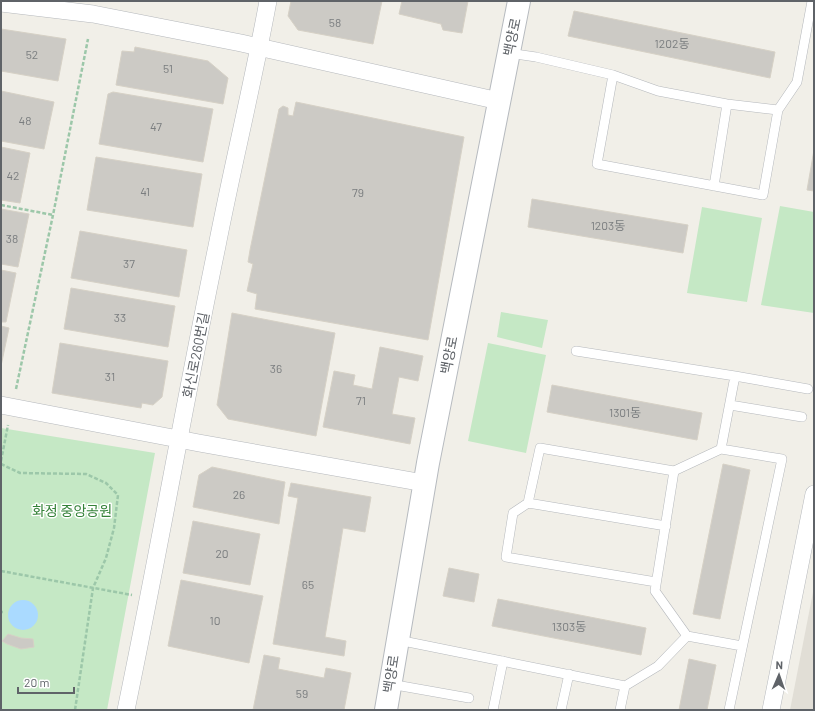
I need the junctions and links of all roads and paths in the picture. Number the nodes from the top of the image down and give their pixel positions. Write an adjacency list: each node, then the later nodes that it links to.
1 (268, 1): 6 (street, 화신로260번길)
2 (519, 1): 7 (street, 백양로)
3 (812, 1): 11 (lane)
4 (1, 3): 6 (street)
5 (88, 39): 14 (path)
6 (260, 47): 9 (street); 23 (street, 화신로260번길)
7 (508, 53): 8 (lane); 9 (street, 백양로)
8 (613, 75): 10 (lane); 12 (lane)
9 (499, 101): 27 (street, 백양로)
10 (727, 104): 11 (lane); 12 (lane)
11 (778, 110): 12 (lane)
12 (714, 186)
13 (1, 205): 14 (path)
14 (53, 215): 18 (path)
15 (576, 351): 16 (lane)
16 (735, 376): 17 (lane); 20 (lane)
17 (808, 389)
18 (16, 390)
19 (1, 405): 23 (street)
20 (730, 405): 21 (lane); 24 (lane)
21 (802, 417)
22 (8, 425): 25 (path)
23 (179, 439): 27 (street); 44 (street, 화신로260번길)
24 (721, 449): 26 (lane); 37 (lane)
25 (1, 463): 33 (path)
26 (674, 471): 29 (lane); 30 (lane)
27 (424, 483): 36 (street, 백양로)
28 (814, 494): 50 (street)
29 (528, 502): 30 (lane); 32 (lane)
30 (666, 526): 32 (lane)
31 (1, 571): 33 (path)
32 (656, 582): 35 (lane)
33 (93, 588): 34 (path); 43 (path)
34 (135, 596)
35 (687, 636): 37 (lane); 41 (lane)
36 (397, 640): 38 (lane); 40 (street, 백양로)
37 (742, 646): 49 (lane)
38 (503, 661): 39 (lane); 46 (lane)
39 (569, 674): 41 (lane); 47 (lane)
40 (390, 684): 42 (lane); 45 (street, 백양로)
41 (625, 686): 48 (lane)
42 (470, 698)
43 (76, 710)
44 (126, 710)
45 (386, 710)
46 (494, 710)
47 (562, 710)
48 (620, 710)
49 (729, 710)
50 (772, 710)

